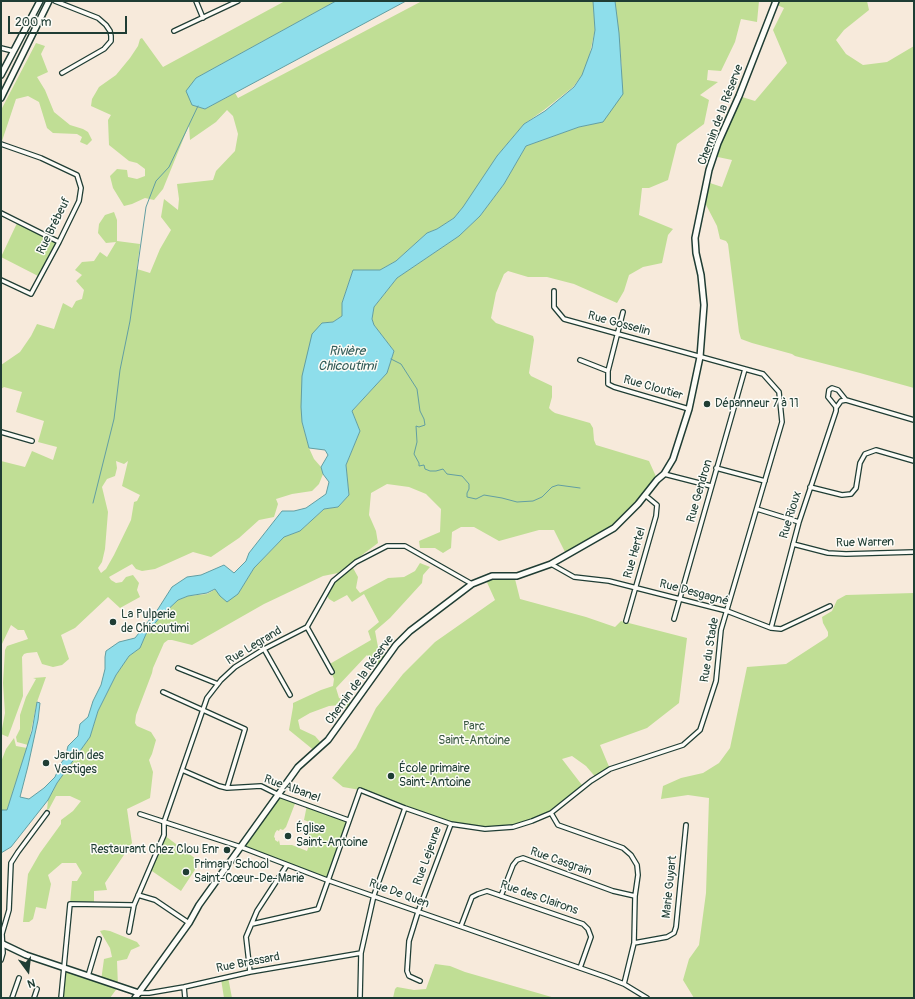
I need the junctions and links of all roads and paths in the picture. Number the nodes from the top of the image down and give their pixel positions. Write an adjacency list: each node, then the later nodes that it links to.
1 (40, 1): 10 (street)
2 (49, 1): 13 (street)
3 (55, 1): 11 (street)
4 (196, 1): 7 (street)
5 (238, 1): 7 (street)
6 (776, 1): 21 (street, Chemin de la Réserve)
7 (203, 18): 8 (street)
8 (174, 31)
9 (1, 48): 10 (street)
10 (13, 51): 12 (street)
11 (62, 73)
12 (1, 75)
13 (1, 98)
14 (1, 144): 16 (street, Rue Brébeuf)
15 (1, 213): 16 (street)
16 (59, 242): 17 (street, Rue Brébeuf)
17 (1, 280)
18 (554, 291): 20 (street, Rue Gosselin)
19 (623, 312): 20 (street)
20 (618, 334): 21 (street, Rue Gosselin); 24 (street)
21 (700, 357): 23 (street, Rue du Stade); 27 (street, Chemin de la Réserve)
22 (580, 360): 24 (street, Rue Cloutier)
23 (745, 369): 32 (street, Rue Gendron); 34 (street, Rue du Stade)
24 (608, 371): 27 (street, Rue Cloutier)
25 (846, 400): 26 (street); 26 (street); 28 (street)
26 (836, 408): 36 (street, Rue Rioux)
27 (689, 409): 33 (street, Chemin de la Réserve)
28 (914, 420)
29 (1, 432): 30 (street)
30 (32, 441)
31 (914, 461): 36 (street)
32 (716, 468): 34 (street); 35 (street, Rue Gendron)
33 (664, 474): 35 (street); 37 (street, Chemin de la Réserve)
34 (765, 481): 38 (street, Rue du Stade)
35 (711, 486): 45 (street, Rue Gendron)
36 (810, 487): 39 (street, Rue Rioux)
37 (645, 496): 42 (street, Chemin de la Réserve); 44 (street, Rue Hertel)
38 (757, 509): 39 (street); 47 (street, Rue du Stade)
39 (799, 522): 40 (street, Rue Rioux)
40 (793, 544): 41 (street, Rue Warren); 51 (street, Rue Rioux)
41 (914, 552)
42 (551, 564): 43 (street, Chemin de la Réserve); 44 (street, Rue Desgagné)
43 (472, 584): 50 (street); 61 (street, Chemin de la Réserve)
44 (636, 588): 45 (street, Rue Desgagné); 49 (street, Rue Hertel)
45 (680, 599): 47 (street, Rue Desgagné); 48 (street, Rue Gendron)
46 (830, 606): 51 (street)
47 (727, 611): 51 (street, Rue Desgagné); 64 (street, Rue du Stade)
48 (674, 619)
49 (626, 621)
50 (307, 627): 52 (street, Rue Legrand); 54 (street)
51 (771, 628)
52 (264, 650): 55 (street, Rue Legrand); 57 (street)
53 (178, 668): 55 (street)
54 (332, 672)
55 (218, 684): 58 (street, Rue Legrand)
56 (163, 692): 58 (street)
57 (290, 696)
58 (203, 710): 59 (street, Rue Legrand); 60 (street)
59 (182, 770): 60 (street, Rue Albanel); 67 (street, Rue Legrand)
60 (227, 788): 61 (street, Rue Albanel)
61 (279, 795): 66 (street, Rue Albanel); 70 (street, Chemin de la Réserve)
62 (405, 808): 66 (street, Rue du Stade); 68 (street, Rue du Stade); 74 (street)
63 (47, 813): 84 (street)
64 (551, 813): 68 (street, Rue du Stade); 76 (street)
65 (140, 814): 67 (street, Rue De Quen)
66 (348, 820): 72 (street)
67 (164, 822): 70 (street, Rue De Quen); 73 (street, Rue Legrand)
68 (451, 824): 78 (street, Rue Lejeune)
69 (686, 825): 85 (street, Marie Guyart)
70 (242, 847): 71 (street, Rue De Quen); 79 (street, Chemin de la Réserve)
71 (287, 865): 72 (street, Rue De Quen); 80 (street)
72 (327, 880): 74 (street, Rue De Quen); 80 (street)
73 (138, 895): 77 (street, Rue Legrand); 79 (street)
74 (374, 895): 78 (street, Rue De Quen); 86 (street)
75 (501, 896): 76 (street, Rue Casgrain); 81 (street, Rue des Clairons); 89 (street, Rue des Clairons)
76 (635, 896): 85 (street)
77 (134, 905): 82 (street, Rue Legrand); 88 (street)
78 (418, 912): 81 (street, Rue De Quen); 93 (street, Rue Lejeune)
79 (189, 923): 97 (street, Chemin de la Réserve)
80 (252, 924): 90 (street)
81 (461, 926): 89 (street, Rue De Quen)
82 (129, 932)
83 (99, 939): 91 (street)
84 (2, 943): 87 (street); 88 (street)
85 (634, 943): 94 (street)
86 (361, 953): 90 (street, Rue Brassard); 102 (street)
87 (1, 960)
88 (65, 968): 91 (street); 100 (street)
89 (580, 968): 94 (street, Rue De Quen)
90 (250, 972): 95 (street, Rue Brassard)
91 (88, 976): 97 (street)
92 (19, 978): 98 (street)
93 (420, 981)
94 (624, 984): 103 (street, Rue De Quen)
95 (184, 987): 97 (street, Rue Brassard); 101 (street)
96 (37, 989): 99 (street)
97 (137, 996)
98 (12, 998)
99 (34, 998)
100 (61, 998)
101 (185, 998)
102 (359, 998)
103 (648, 998)

